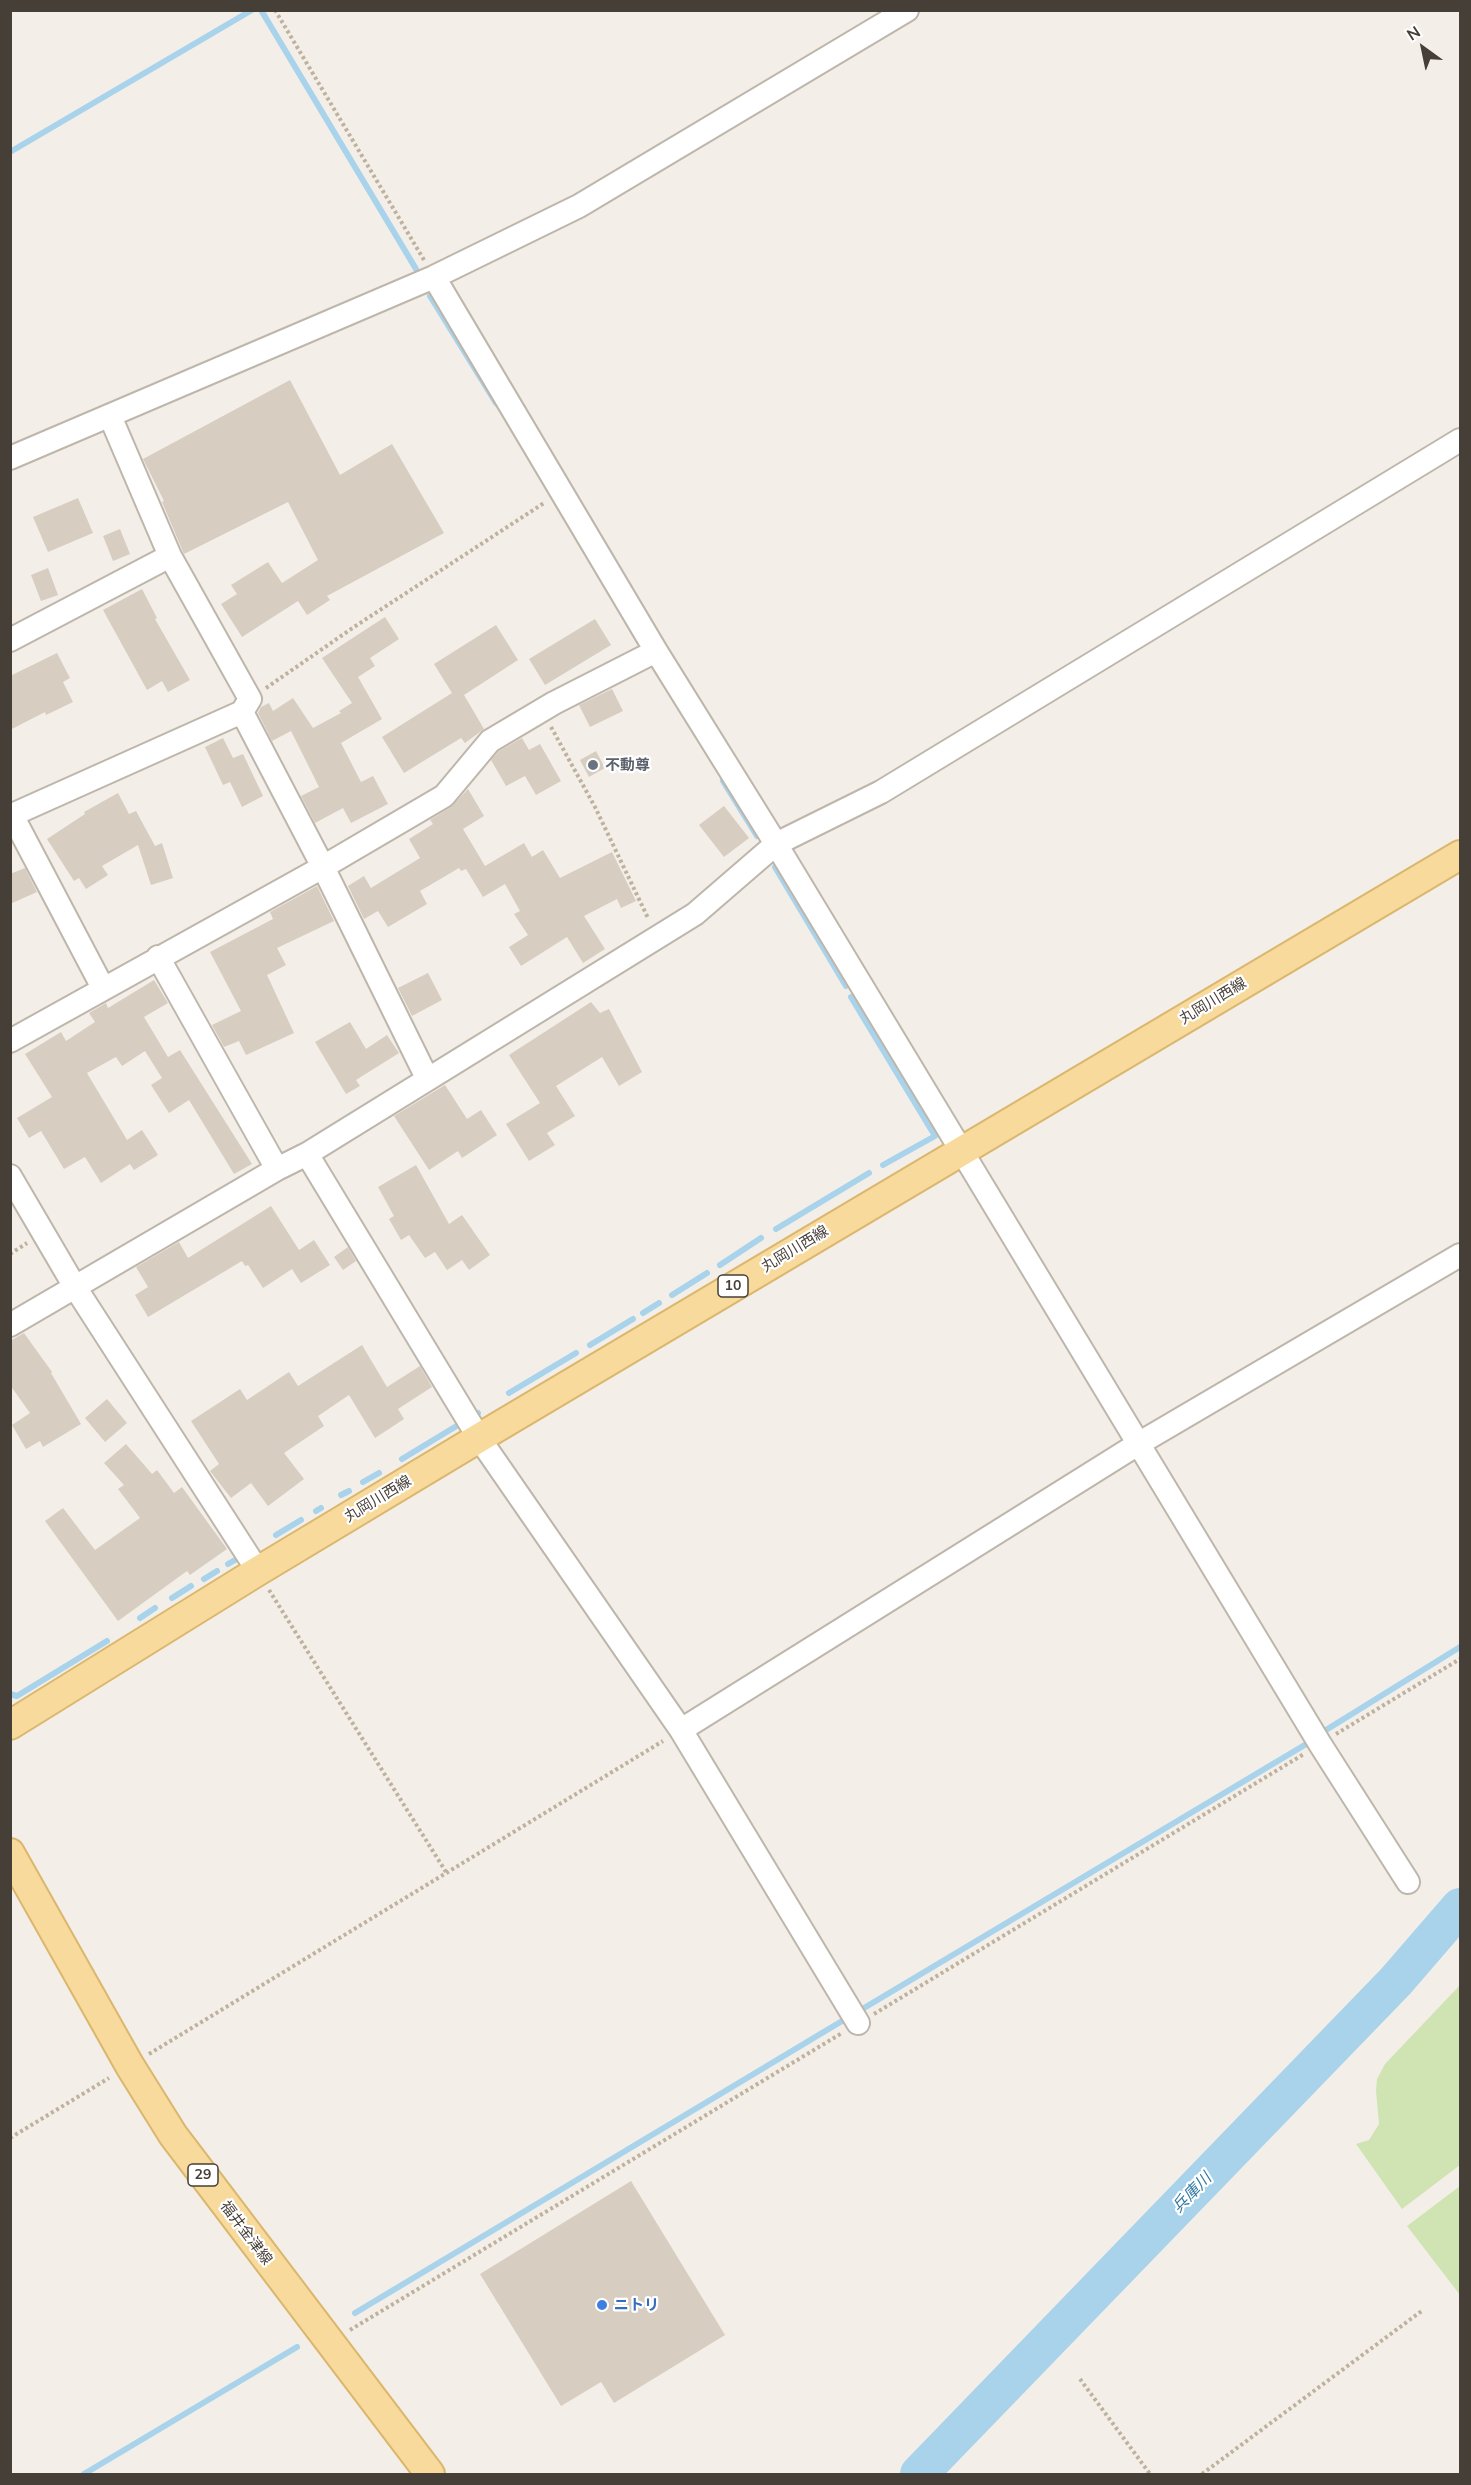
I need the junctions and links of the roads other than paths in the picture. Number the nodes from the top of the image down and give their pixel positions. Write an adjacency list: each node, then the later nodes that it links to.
1 (907, 10): 2 (street)
2 (434, 277): 3 (street); 8 (street)
3 (110, 416): 5 (street); 6 (street)
4 (1461, 440): 11 (street)
5 (10, 458)
6 (170, 556): 7 (street); 9 (street)
7 (10, 640)
8 (656, 651): 11 (street); 13 (street)
9 (246, 706): 10 (street); 13 (street)
10 (11, 815): 15 (street)
11 (776, 844): 17 (street); 18 (street)
12 (1461, 855): 18 (main road, 丸岡川西線 / 10)
13 (323, 867): 14 (street); 17 (street)
14 (158, 957): 15 (street); 20 (street)
15 (103, 988): 16 (street)
16 (10, 1041)
17 (427, 1078): 19 (street)
18 (960, 1150): 25 (main road, 丸岡川西線 / 10); 26 (street)
19 (308, 1154): 20 (street); 25 (street)
20 (277, 1169): 23 (street)
21 (10, 1176): 23 (street)
22 (1461, 1254): 26 (street)
23 (75, 1287): 24 (street); 27 (street)
24 (10, 1325)
25 (479, 1438): 27 (main road, 丸岡川西線 / 10); 29 (street)
26 (1138, 1444): 29 (street); 31 (street)
27 (258, 1571): 28 (main road, 丸岡川西線 / 10)
28 (10, 1725)
29 (681, 1730): 32 (street)
30 (10, 1853): 33 (main road, 福井金津線 / 29)
31 (1408, 1882)
32 (858, 2023)
33 (430, 2475)

